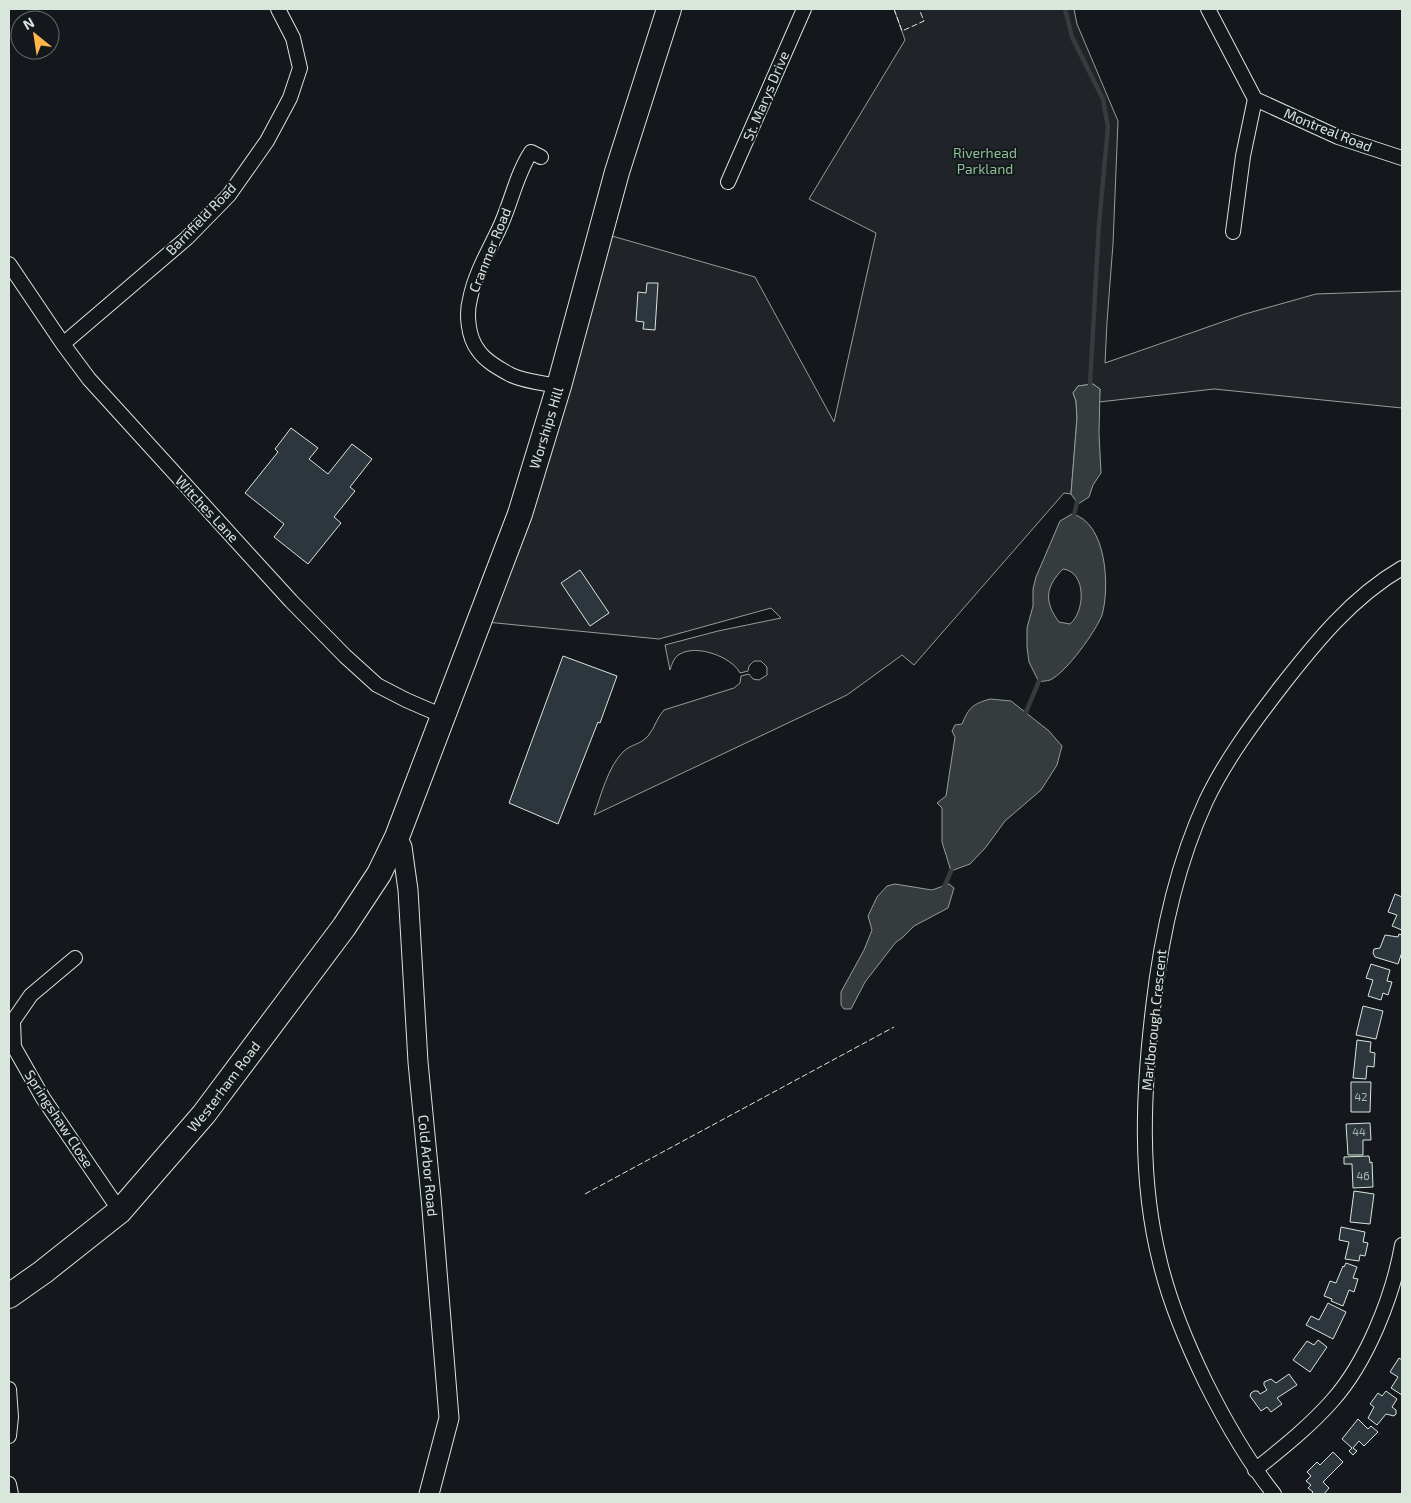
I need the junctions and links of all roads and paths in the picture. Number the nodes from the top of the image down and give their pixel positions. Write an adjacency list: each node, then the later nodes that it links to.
1 (278, 9): 11 (street, Barnfield Road)
2 (669, 9): 12 (highway, Worships Hill)
3 (804, 9): 8 (street, St. Marys Drive)
4 (1208, 9): 5 (street)
5 (1255, 100): 7 (street, Montreal Road); 9 (street)
6 (530, 154): 12 (street, Cranmer Road)
7 (1402, 158)
8 (728, 182)
9 (1233, 232)
10 (9, 264): 11 (street, Witches Lane)
11 (63, 344): 14 (street, Witches Lane)
12 (559, 386): 14 (highway, Worships Hill)
13 (1402, 568): 22 (street, Marlborough Crescent)
14 (443, 716): 15 (highway, Worships Hill)
15 (397, 837): 17 (highway, Westerham Road); 25 (main road, Cold Arbor Road)
16 (75, 958): 17 (street, Springshaw Close)
17 (120, 1211): 19 (highway, Westerham Road)
18 (1402, 1245): 22 (street)
19 (9, 1296)
20 (9, 1389): 21 (street)
21 (9, 1436)
22 (1255, 1470): 26 (street, Marlborough Crescent)
23 (9, 1484): 24 (street)
24 (11, 1494)
25 (429, 1494)
26 (1274, 1494)

